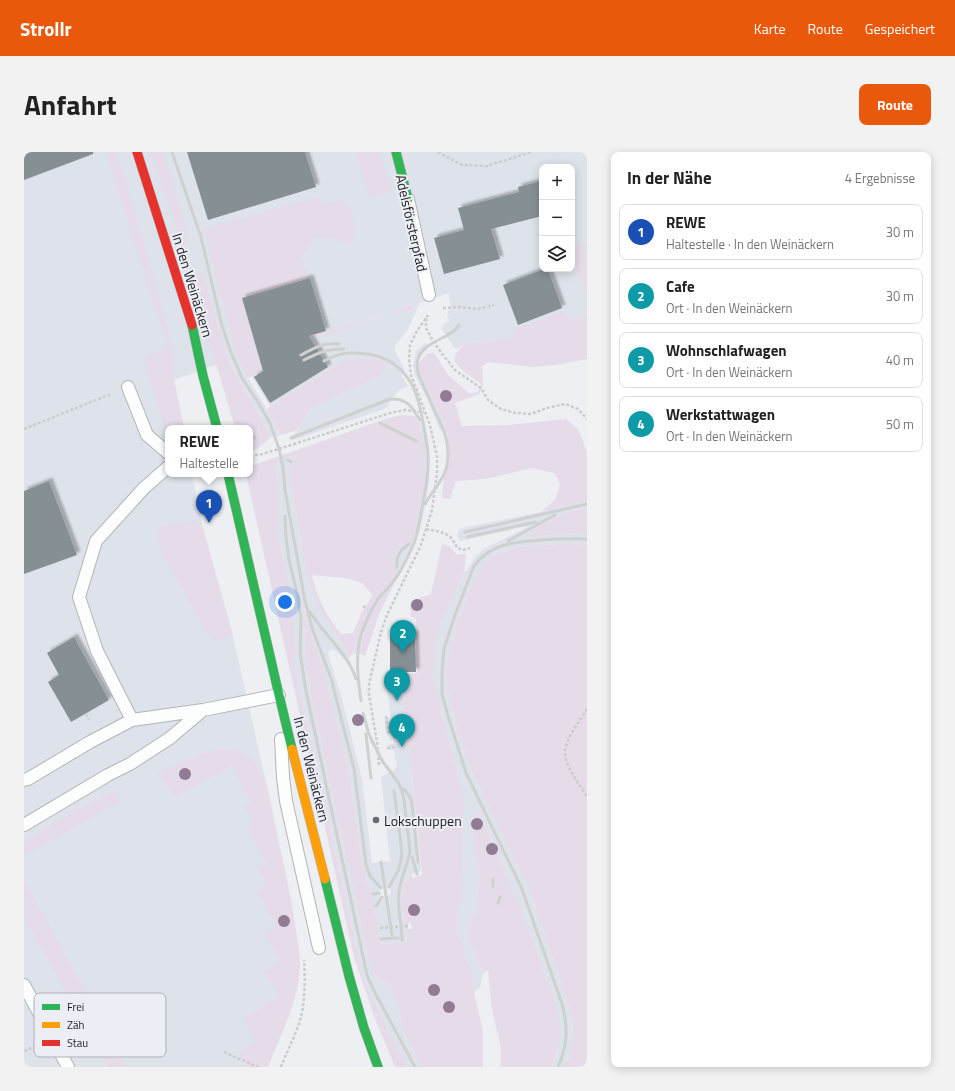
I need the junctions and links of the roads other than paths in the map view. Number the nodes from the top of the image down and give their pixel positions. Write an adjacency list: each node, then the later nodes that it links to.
1 (137, 152): 6 (street, In den Weinäckern)
2 (396, 152): 3 (street, Adelsförsterpfad)
3 (408, 199): 4 (lane, Adelsförsterpfad)
4 (429, 295)
5 (128, 387): 7 (lane)
6 (216, 425)
7 (165, 450)
8 (165, 470): 12 (lane)
9 (229, 477): 10 (street, In den Weinäckern)
10 (275, 696): 11 (lane); 15 (lane); 20 (street, In den Weinäckern)
11 (203, 710): 12 (lane); 14 (lane)
12 (132, 720): 13 (lane)
13 (24, 780)
14 (24, 825)
15 (319, 948)
16 (24, 985): 17 (lane)
17 (34, 1004)
18 (63, 1057): 19 (lane)
19 (68, 1067)
20 (378, 1067)

